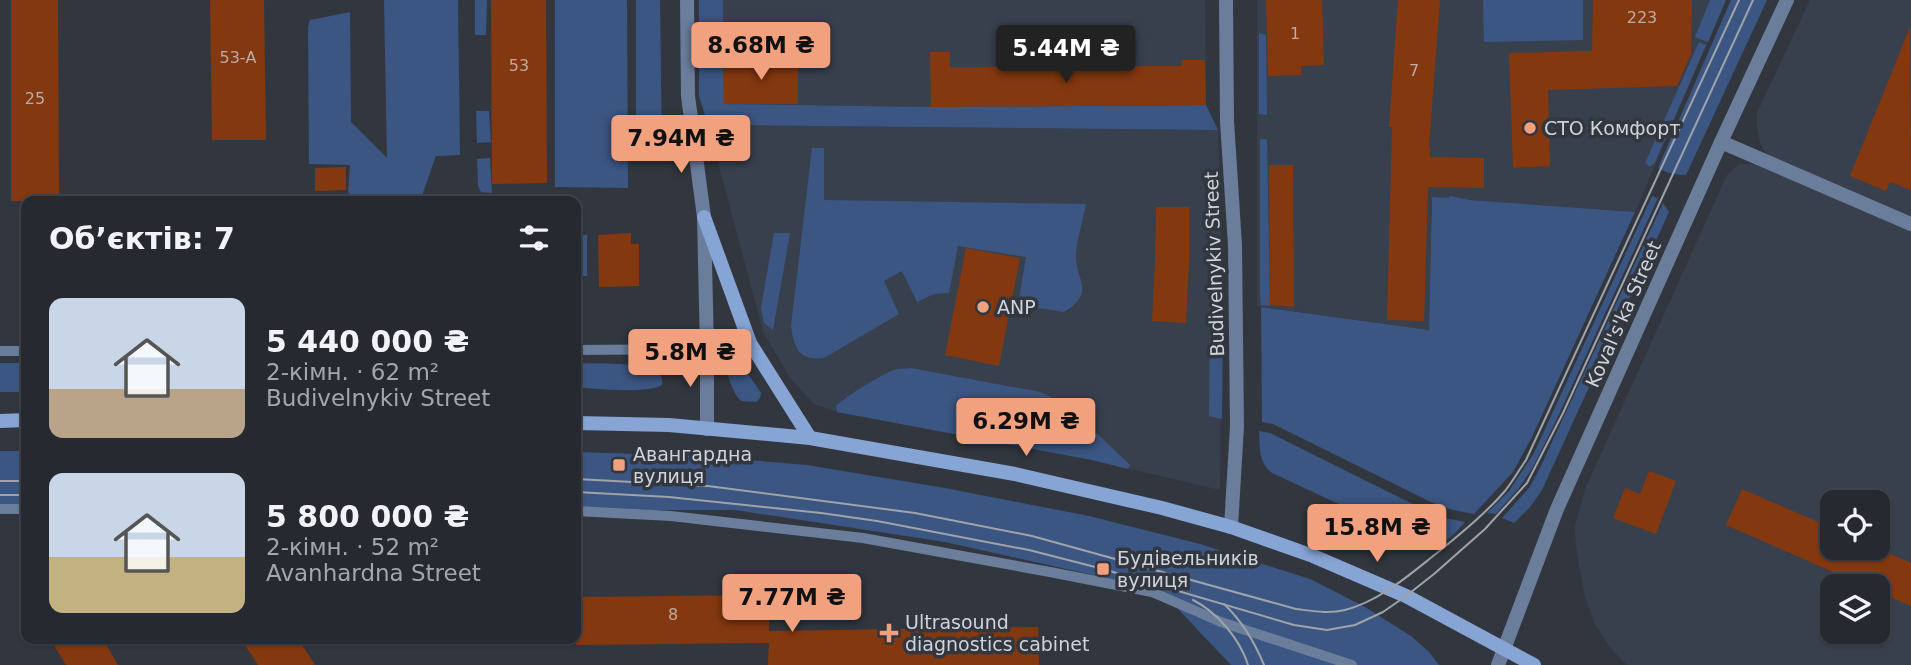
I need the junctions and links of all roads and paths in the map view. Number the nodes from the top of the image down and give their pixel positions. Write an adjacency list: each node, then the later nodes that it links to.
1 (687, 0): 5 (street)
2 (1226, 0): 19 (street, Budivelnykiv Street)
3 (1787, 0): 4 (street, Koval's'ka Street)
4 (1721, 142): 6 (street); 20 (street, Koval's'ka Street)
5 (704, 217): 7 (street); 15 (main road)
6 (1911, 224)
7 (707, 349): 8 (lane); 14 (street)
8 (581, 350)
9 (0, 351): 10 (lane)
10 (21, 351)
11 (0, 421): 12 (main road)
12 (21, 421)
13 (581, 423): 14 (main road)
14 (707, 429): 15 (main road)
15 (810, 438): 19 (main road)
16 (0, 509): 17 (lane)
17 (21, 509)
18 (581, 511): 21 (lane)
19 (1231, 527): 20 (main road)
20 (1504, 649): 22 (street); 23 (main road)
21 (1352, 665)
22 (1498, 665)
23 (1534, 665)

